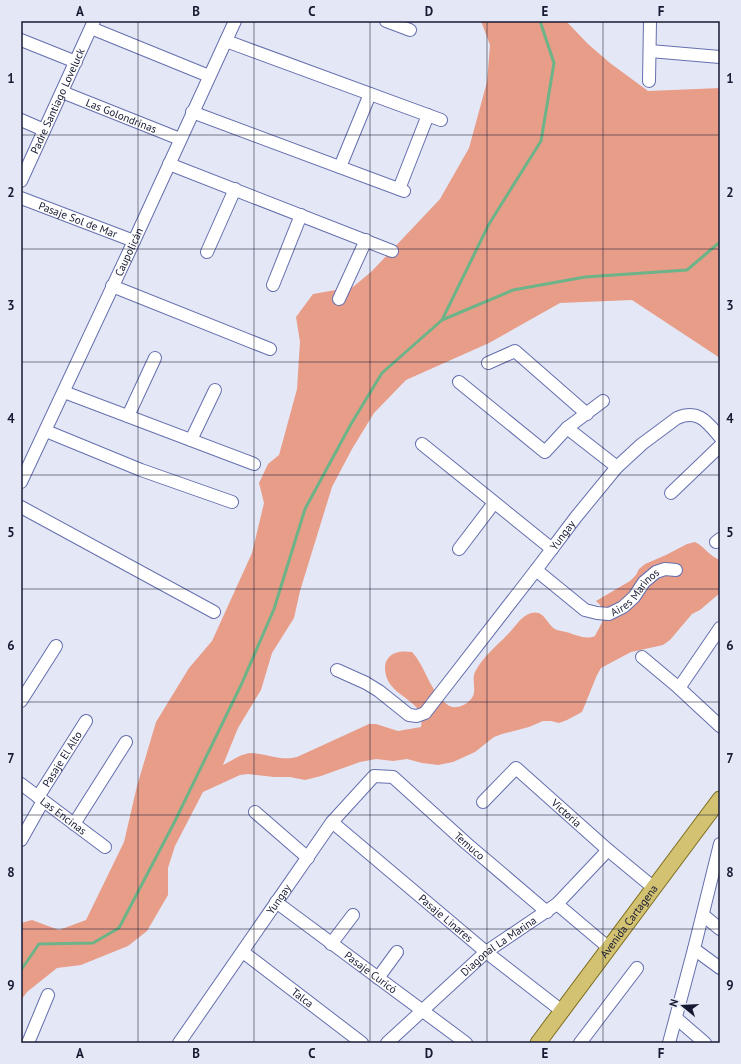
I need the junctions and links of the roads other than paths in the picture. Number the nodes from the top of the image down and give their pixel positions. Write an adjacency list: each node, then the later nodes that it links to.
1 (235, 21): 7 (street, Caupolicán)
2 (386, 21): 5 (street)
3 (650, 21): 8 (street)
4 (93, 24): 10 (street, Padre Santiago Loveluck); 11 (street)
5 (410, 30)
6 (21, 40): 10 (street)
7 (226, 41): 11 (street, Caupolicán); 14 (street)
8 (650, 52): 9 (street); 12 (street)
9 (720, 57)
10 (76, 62): 13 (street, Padre Santiago Loveluck)
11 (209, 76): 15 (street, Caupolicán)
12 (649, 81)
13 (62, 92): 19 (street, Padre Santiago Loveluck); 20 (street, Las Golondrinas)
14 (370, 94): 16 (street); 22 (street)
15 (192, 112): 20 (street, Caupolicán); 22 (street)
16 (428, 115): 18 (street); 22 (street)
17 (21, 120): 19 (street)
18 (441, 120)
19 (44, 130): 23 (street, Padre Santiago Loveluck)
20 (180, 139): 21 (street, Caupolicán)
21 (169, 164): 24 (street); 28 (street, Caupolicán)
22 (340, 167)
23 (21, 181)
24 (235, 189): 26 (street); 30 (street)
25 (21, 198): 28 (street, Pasaje Sol de Mar)
26 (301, 215): 27 (street); 31 (street)
27 (366, 240): 29 (street); 33 (street)
28 (134, 241): 32 (street, Caupolicán)
29 (392, 251)
30 (207, 252)
31 (273, 285)
32 (112, 286): 34 (street); 39 (street, Caupolicán)
33 (339, 299)
34 (270, 349)
35 (156, 358): 42 (street)
36 (488, 363): 41 (street)
37 (459, 382): 43 (street)
38 (215, 390): 46 (street)
39 (64, 392): 42 (street); 44 (street, Caupolicán)
40 (603, 401): 41 (street)
41 (587, 414): 43 (street)
42 (128, 416): 46 (street)
43 (567, 428): 51 (street)
44 (46, 431): 49 (street, Caupolicán); 54 (street)
45 (720, 437): 51 (street, Yungay)
46 (191, 440): 50 (street)
47 (422, 444): 55 (street)
48 (720, 446): 53 (street)
49 (26, 457): 52 (street, Caupolicán)
50 (254, 464)
51 (617, 466): 58 (street, Yungay)
52 (21, 482)
53 (671, 493)
54 (232, 502)
55 (494, 503): 57 (street); 58 (street)
56 (21, 507): 61 (street)
57 (459, 549)
58 (552, 549): 59 (street, Yungay)
59 (536, 570): 60 (street, Aires Marinos); 65 (street, Yungay)
60 (676, 570)
61 (214, 612)
62 (720, 628): 66 (street)
63 (56, 646): 67 (street)
64 (642, 657): 66 (street)
65 (337, 670)
66 (679, 688): 69 (street)
67 (21, 701)
68 (86, 721): 73 (street, Pasaje El Alto)
69 (720, 726)
70 (126, 742): 78 (street)
71 (393, 777): 77 (street, Yungay); 87 (street, Temuco)
72 (21, 784): 73 (street, Las Encinas)
73 (41, 799): 78 (street, Las Encinas); 79 (street, Pasaje El Alto)
74 (720, 799): 84 (main road, Avenida Cartagena)
75 (483, 802): 82 (street, Victoria)
76 (255, 812): 83 (street)
77 (332, 822): 83 (street, Yungay); 96 (street, Pasaje Linares)
78 (74, 824): 81 (street, Las Encinas)
79 (21, 840)
80 (720, 846): 89 (street)
81 (106, 847)
82 (608, 850): 84 (street, Victoria); 86 (street, Diagonal La Marina)
83 (308, 858): 85 (street, Yungay)
84 (654, 888): 92 (main road, Avenida Cartagena)
85 (276, 902): 91 (street, Pasaje Curicó); 94 (street, Yungay)
86 (556, 904): 87 (street, Diagonal La Marina); 92 (street)
87 (547, 912): 96 (street, Diagonal La Marina)
88 (353, 915): 91 (street)
89 (703, 915): 90 (street); 93 (street)
90 (720, 929)
91 (332, 944): 99 (street, Pasaje Curicó)
92 (609, 948): 102 (main road, Avenida Cartagena)
93 (694, 949): 98 (street); 103 (street)
94 (243, 952): 105 (street, Yungay); 106 (street, Talca)
95 (398, 952): 99 (street)
96 (486, 952): 101 (street, Diagonal La Marina); 102 (street, Pasaje Linares)
97 (637, 968): 110 (street)
98 (720, 968)
99 (378, 978): 101 (street, Pasaje Curicó)
100 (48, 995): 104 (street)
101 (422, 1011): 107 (street, Diagonal La Marina); 108 (street, Pasaje Curicó)
102 (562, 1011): 109 (main road, Avenida Cartagena)
103 (676, 1018): 111 (street); 112 (street)
104 (28, 1043)
105 (179, 1043)
106 (362, 1043)
107 (387, 1043)
108 (466, 1043)
109 (538, 1043)
110 (580, 1043)
111 (669, 1043)
112 (705, 1043)

